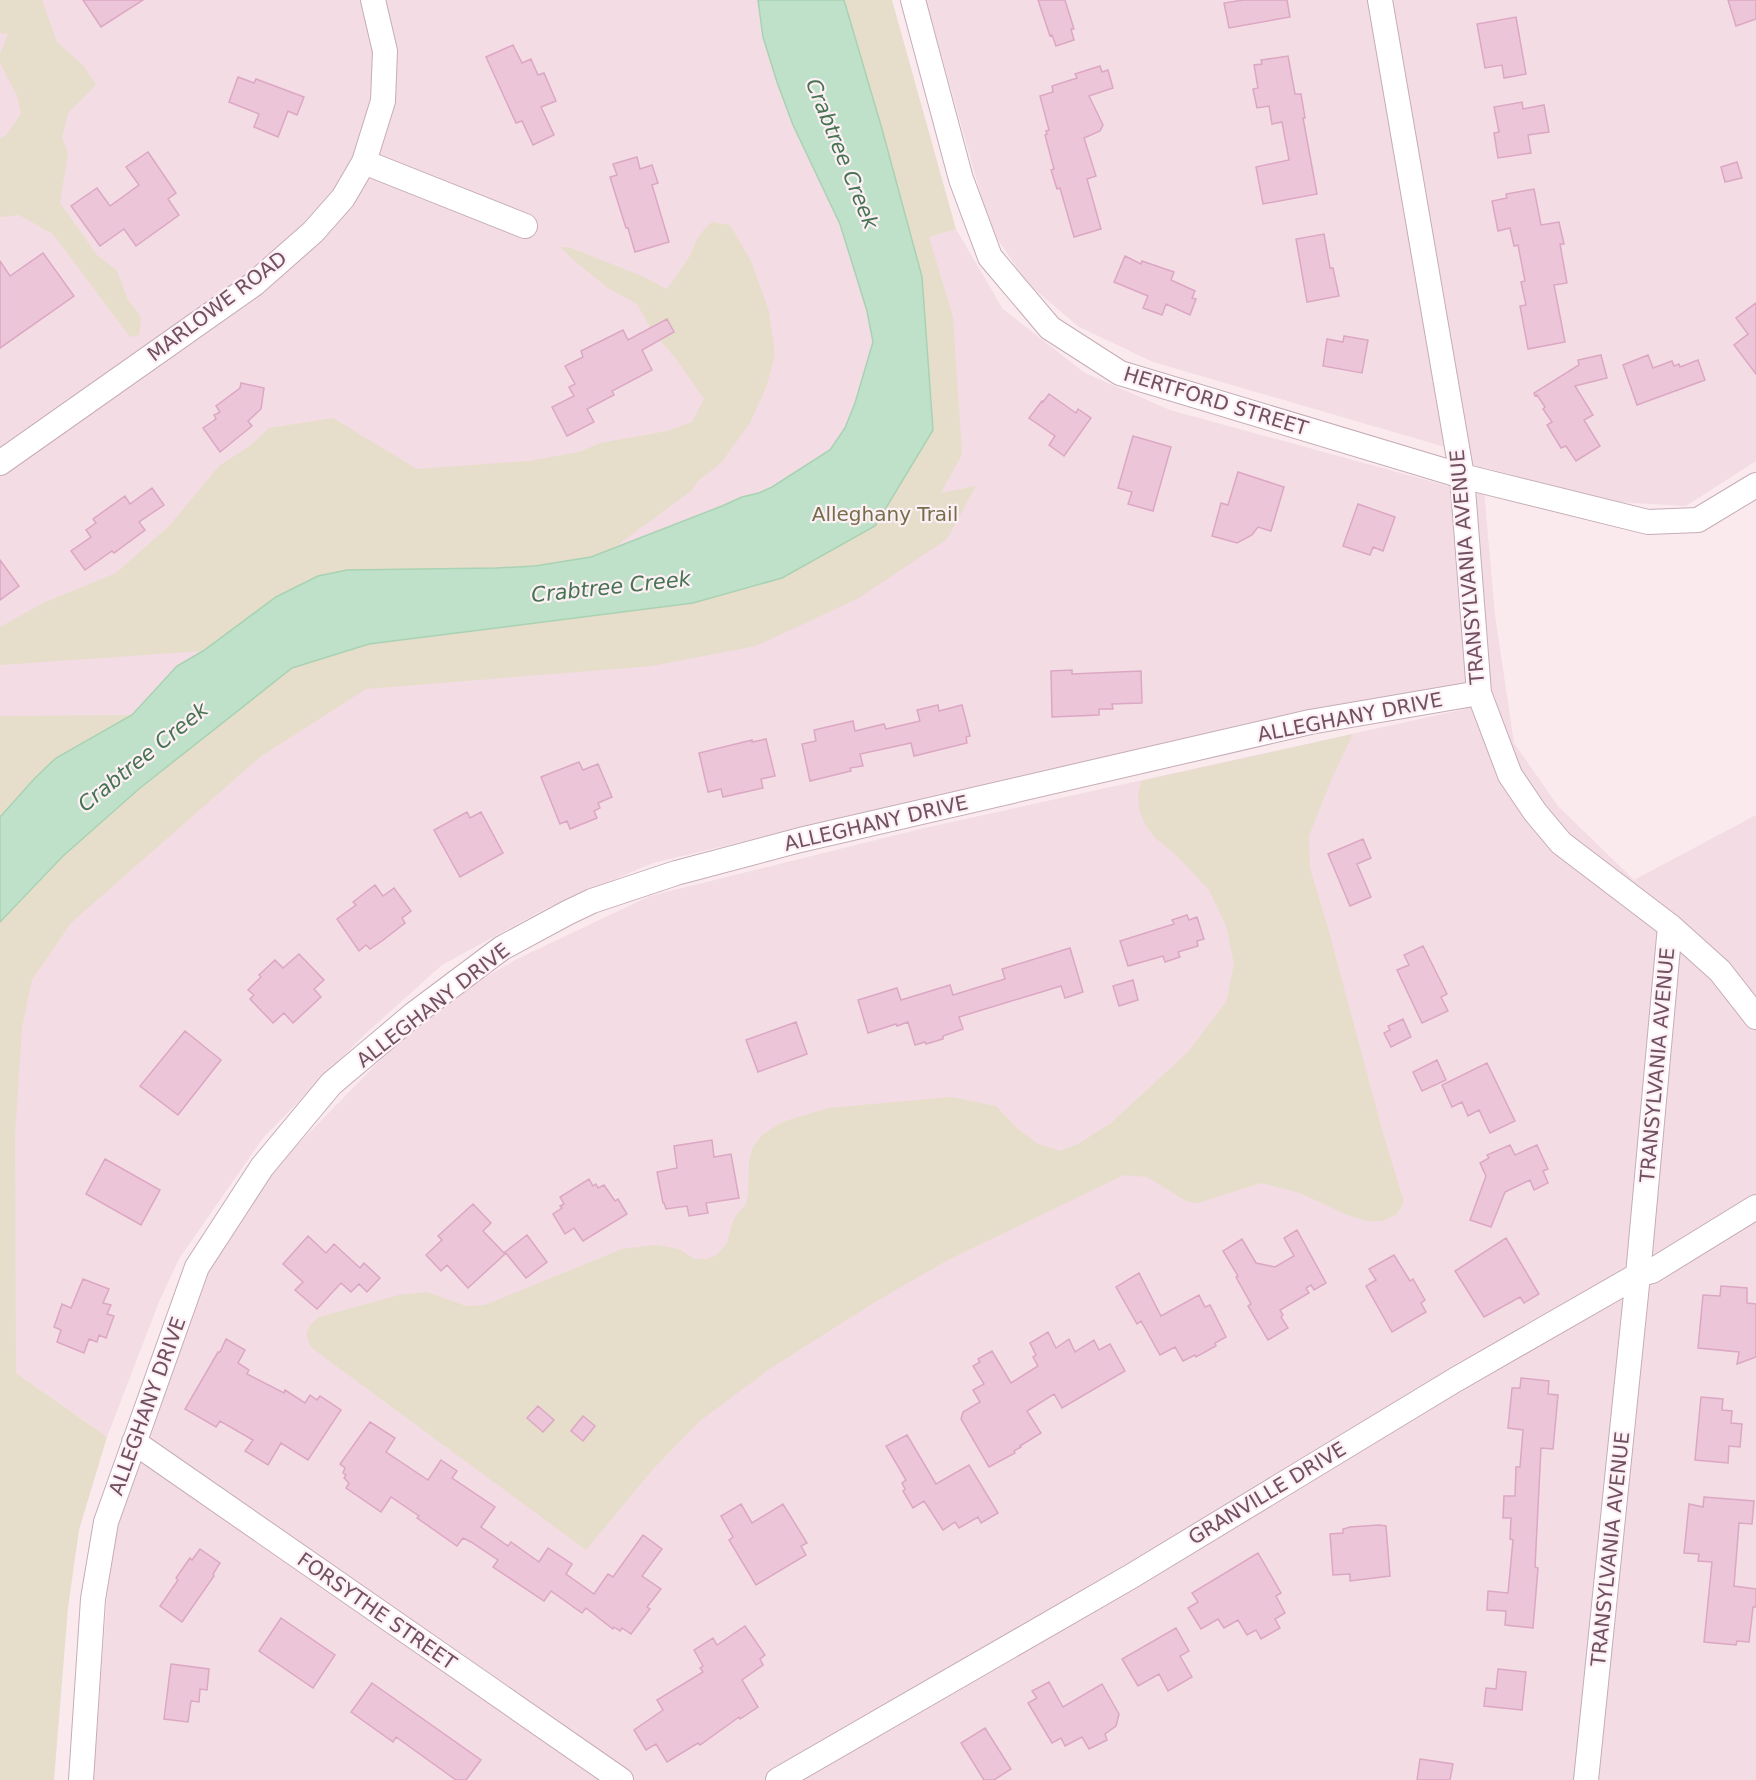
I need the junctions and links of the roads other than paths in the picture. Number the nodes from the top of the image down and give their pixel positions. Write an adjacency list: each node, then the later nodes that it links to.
1 (373, 0): 4 (street, MARLOWE ROAD)
2 (913, 0): 7 (street, HERTFORD STREET)
3 (1380, 0): 7 (street, TRANSYLVANIA AVENUE)
4 (364, 162): 5 (street); 6 (street, MARLOWE ROAD)
5 (525, 226)
6 (0, 463)
7 (1462, 476): 8 (street, HERTFORD STREET); 9 (street, TRANSYLVANIA AVENUE)
8 (1756, 485)
9 (1479, 693): 10 (street, TRANSYLVANIA AVENUE); 14 (street, ALLEGHANY DRIVE)
10 (1670, 926): 11 (street); 13 (street, TRANSYLVANIA AVENUE)
11 (1756, 1017)
12 (1756, 1207): 13 (street, GRANVILLE DRIVE)
13 (1638, 1275): 17 (street, GRANVILLE DRIVE); 18 (street, TRANSYLVANIA AVENUE)
14 (134, 1442): 15 (street, ALLEGHANY DRIVE); 16 (street, FORSYTHE STREET)
15 (81, 1780)
16 (621, 1780)
17 (778, 1780)
18 (1586, 1780)

